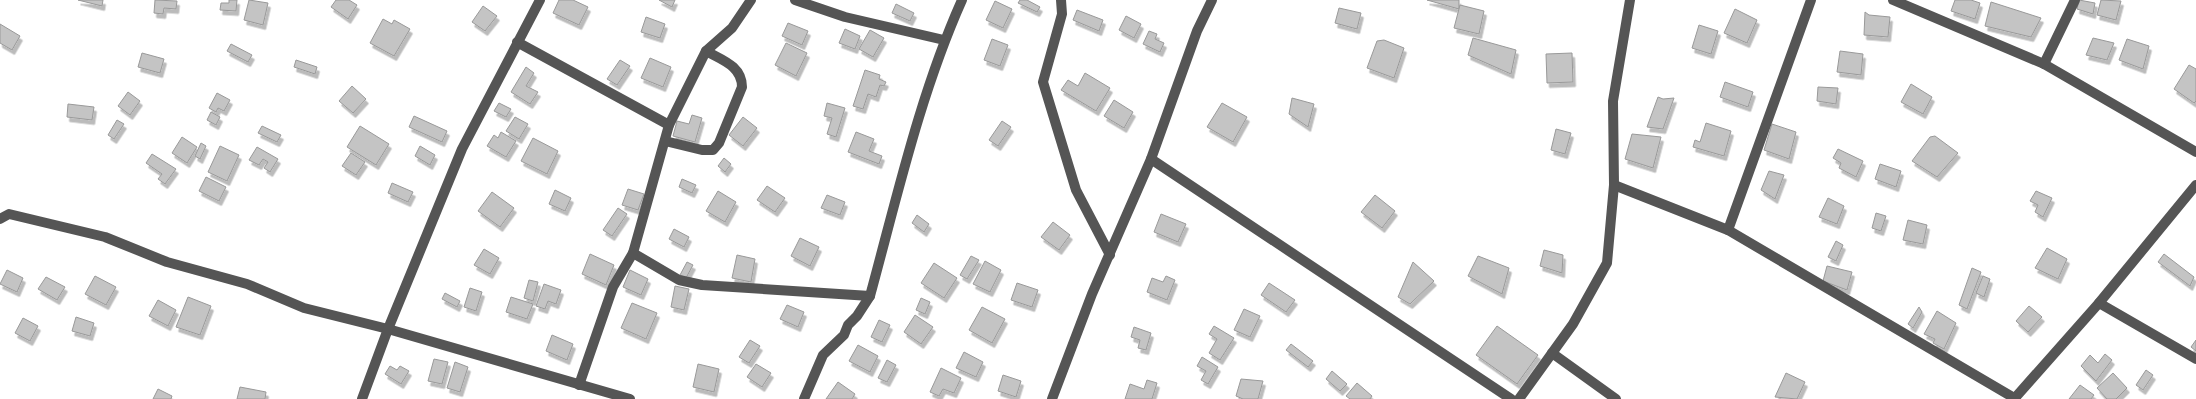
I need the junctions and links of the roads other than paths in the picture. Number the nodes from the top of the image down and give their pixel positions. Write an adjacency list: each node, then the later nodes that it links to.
1 (540, 0): 12 (street)
2 (751, 0): 13 (street)
3 (794, 0): 11 (street)
4 (962, 0): 11 (street)
5 (1061, 0): 24 (street)
6 (1212, 0): 18 (street)
7 (1630, 0): 19 (street)
8 (1811, 0): 22 (street)
9 (1893, 0): 14 (street)
10 (2075, 0): 14 (street)
11 (944, 40): 25 (street)
12 (517, 42): 15 (street); 27 (street)
13 (706, 51): 15 (street); 16 (street)
14 (2044, 64): 17 (street)
15 (669, 125): 16 (street)
16 (665, 141): 23 (street)
17 (2196, 152)
18 (1151, 159): 24 (street); 35 (street)
19 (1614, 185): 22 (street); 28 (street)
20 (2195, 189): 26 (street)
21 (0, 219): 27 (street)
22 (1728, 230): 38 (street)
23 (633, 253): 25 (street); 30 (street)
24 (1110, 255): 34 (street)
25 (870, 296): 33 (street)
26 (2099, 303): 29 (street); 38 (street)
27 (388, 329): 30 (street); 31 (street)
28 (1552, 353): 36 (street); 37 (street)
29 (2196, 359)
30 (579, 385): 32 (street)
31 (362, 399)
32 (630, 399)
33 (804, 399)
34 (1052, 399)
35 (1511, 399)
36 (1519, 399)
37 (1616, 399)
38 (2015, 399)

